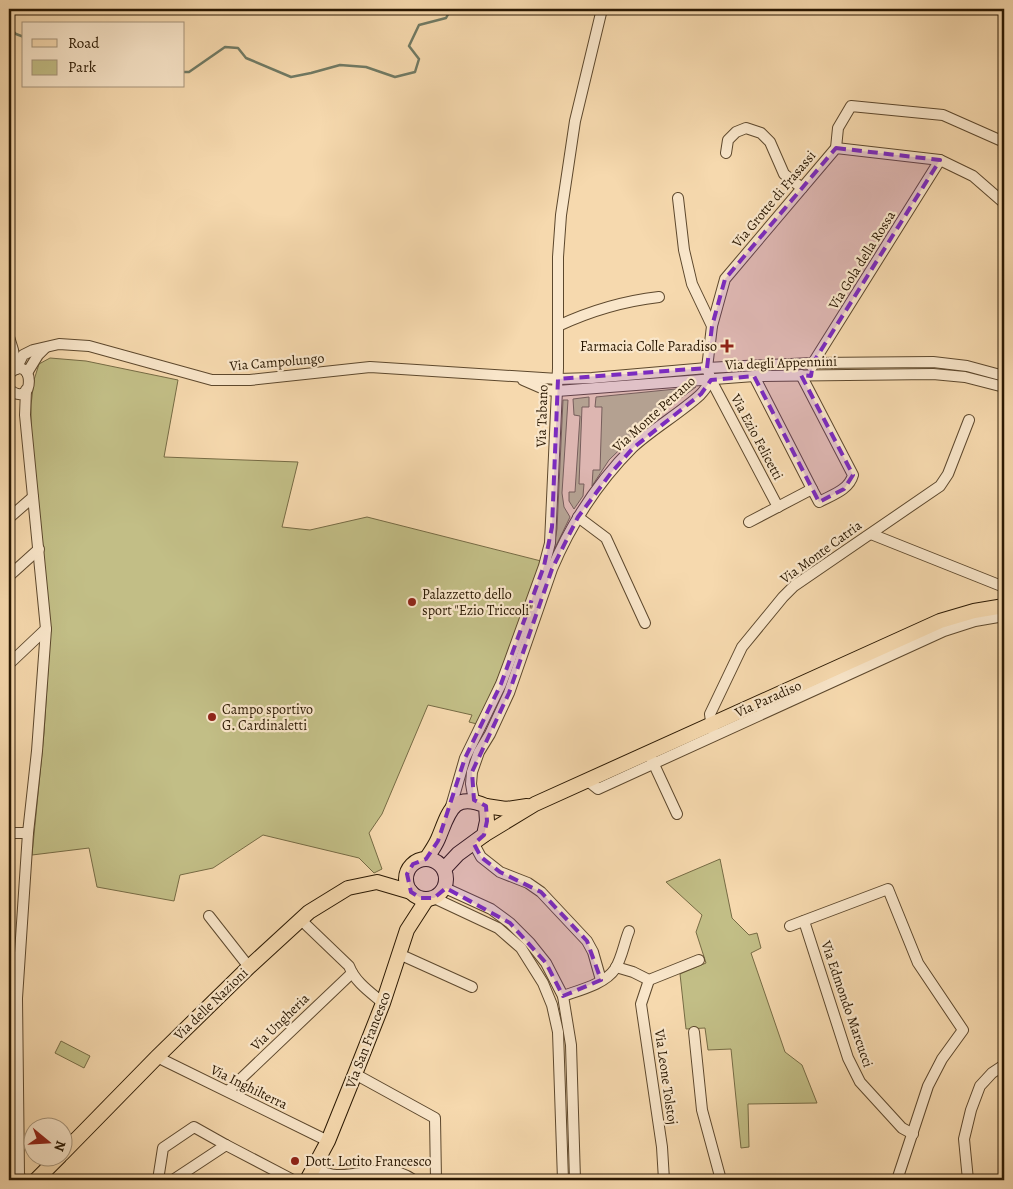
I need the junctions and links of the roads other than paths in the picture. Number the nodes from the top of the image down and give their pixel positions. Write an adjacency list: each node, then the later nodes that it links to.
1 (602, 9): 10 (street, Via Tabano)
2 (1004, 142): 3 (street)
3 (836, 148): 5 (street, Via Grotte di Frasassi); 6 (street, Via Grotte di Frasassi)
4 (726, 153): 6 (street)
5 (940, 160): 8 (street, Via Grotte di Frasassi); 14 (street, Via Gola della Rossa)
6 (802, 188): 11 (street, Via Grotte di Frasassi)
7 (678, 198): 11 (street)
8 (1004, 203)
9 (659, 297): 10 (street)
10 (558, 326): 21 (street, Via Tabano)
11 (712, 326): 15 (street, Via Grotte di Frasassi)
12 (9, 337): 16 (street)
13 (45, 348): 16 (street, Via Campolungo); 17 (street); 20 (street, Via Campolungo)
14 (813, 363): 15 (street, Via degli Appennini); 19 (street, Via Gola della Rossa); 23 (street, Via degli Appennini)
15 (707, 368): 21 (street, Via degli Appennini); 22 (street, Via Ezio Felicetti)
16 (12, 372): 17 (street)
17 (27, 373): 24 (street)
18 (754, 376): 19 (street, Via degli Appennini); 22 (street, Via degli Appennini); 28 (street)
19 (806, 376): 23 (street, Via degli Appennini); 28 (street)
20 (515, 377): 21 (street, Via Campolungo); 25 (street, Via Campolungo)
21 (558, 379): 25 (street, Via Tabano)
22 (711, 380): 25 (street, Via degli Appennini); 30 (street, Via Ezio Felicetti); 31 (street, Via Monte Petrano)
23 (1004, 382)
24 (26, 390): 26 (street); 29 (street)
25 (557, 391): 47 (street, Via Tabano)
26 (11, 393)
27 (969, 420): 34 (street, Via Monte Catria)
28 (812, 489): 30 (street)
29 (33, 497): 32 (street); 35 (street)
30 (778, 507): 33 (street)
31 (578, 517): 40 (street); 45 (street)
32 (9, 518)
33 (749, 522)
34 (871, 534): 37 (street); 43 (street, Via Monte Catria)
35 (39, 549): 36 (street); 41 (street)
36 (9, 576)
37 (1004, 587)
38 (1004, 606): 43 (main road, Via Paradiso)
39 (1004, 616): 43 (street)
40 (645, 623)
41 (46, 629): 42 (street); 50 (street)
42 (9, 664)
43 (713, 730): 44 (main road, Via Paradiso)
44 (651, 758): 46 (main road, Via Paradiso); 48 (street)
45 (480, 803): 46 (main road); 47 (main road); 51 (main road)
46 (535, 804): 51 (main road)
47 (450, 810): 52 (main road)
48 (677, 814)
49 (9, 833): 50 (street)
50 (28, 834): 68 (street)
51 (479, 840): 53 (main road); 66 (street)
52 (426, 859): 53 (main road); 55 (main road)
53 (444, 869): 54 (main road)
54 (444, 888): 55 (main road); 70 (street)
55 (422, 896): 57 (main road, Via delle Nazioni); 61 (main road, Via San Francesco); 92 (street)
56 (209, 916): 63 (street)
57 (300, 919): 63 (main road, Via delle Nazioni); 65 (street)
58 (804, 921): 59 (street); 79 (street, Via Edmondo Marcucci); 79 (street)
59 (790, 926)
60 (628, 931): 64 (street)
61 (399, 954): 69 (street); 71 (main road, Via San Francesco)
62 (699, 960): 67 (street)
63 (250, 967): 75 (main road, Via delle Nazioni)
64 (616, 967): 66 (street); 67 (street)
65 (352, 973): 71 (street); 78 (street, Via Ungheria)
66 (601, 980): 70 (street)
67 (649, 980): 94 (street, Via Leone Tolstoj)
68 (13, 983): 72 (street)
69 (472, 987)
70 (563, 996): 93 (street)
71 (383, 1003): 77 (main road, Via San Francesco)
72 (17, 1031): 74 (street); 85 (street)
73 (694, 1032): 95 (street)
74 (9, 1040)
75 (157, 1057): 78 (street, Via Inghilterra); 81 (main road, Via delle Nazioni)
76 (1004, 1065): 97 (street)
77 (355, 1074): 80 (main road, Via San Francesco); 91 (street)
78 (228, 1091): 80 (street, Via Inghilterra)
79 (913, 1134): 96 (street)
80 (328, 1141): 84 (main road, Via San Francesco)
81 (72, 1144)
82 (226, 1145): 87 (street); 88 (street); 89 (street)
83 (50, 1166): 86 (main road)
84 (311, 1175): 90 (street)
85 (21, 1180)
86 (36, 1180)
87 (158, 1180)
88 (173, 1180)
89 (293, 1180)
90 (414, 1180)
91 (436, 1180)
92 (563, 1180)
93 (575, 1180)
94 (664, 1180)
95 (721, 1180)
96 (897, 1180)
97 (968, 1180)

